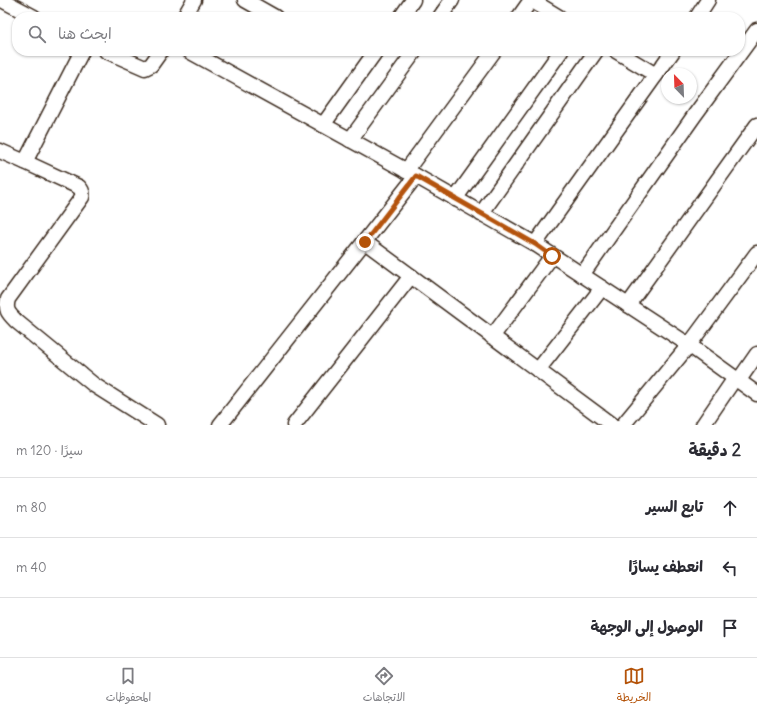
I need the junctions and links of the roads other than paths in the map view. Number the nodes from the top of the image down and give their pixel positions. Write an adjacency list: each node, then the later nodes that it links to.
1 (2, 0): 8 (street)
2 (194, 0): 9 (street)
3 (245, 0): 10 (street)
4 (413, 0): 11 (street)
5 (452, 0): 12 (street)
6 (531, 0): 13 (street); 14 (street)
7 (708, 0): 15 (street)
8 (25, 12)
9 (187, 12)
10 (266, 12)
11 (405, 12)
12 (444, 12)
13 (523, 12)
14 (551, 12)
15 (700, 12)
16 (757, 30): 17 (street)
17 (745, 46)
18 (79, 56): 35 (street)
19 (117, 56): 20 (street)
20 (157, 56)
21 (198, 56): 31 (street)
22 (372, 56): 31 (street)
23 (411, 56): 33 (street)
24 (491, 56): 36 (street)
25 (557, 56): 37 (street)
26 (592, 56): 38 (street)
27 (624, 56): 30 (street)
28 (669, 56): 30 (street)
29 (738, 56): 43 (street)
30 (656, 75): 40 (street)
31 (323, 125): 33 (street)
32 (757, 125): 46 (street)
33 (350, 140): 36 (street)
34 (0, 151): 35 (street)
35 (25, 162): 53 (street)
36 (411, 174): 37 (street); 39 (street)
37 (455, 199): 38 (street)
38 (481, 214): 40 (street)
39 (365, 242): 44 (street); 54 (street)
40 (535, 244): 42 (street)
41 (757, 253): 48 (street)
42 (552, 256): 43 (street); 47 (street)
43 (582, 275): 45 (street)
44 (411, 276): 47 (street); 55 (street)
45 (602, 288): 46 (street); 50 (street)
46 (628, 305): 48 (street)
47 (492, 337): 50 (street)
48 (689, 345): 51 (street); 57 (street)
49 (757, 354): 51 (street)
50 (538, 370): 56 (street)
51 (737, 379): 52 (street); 58 (street)
52 (757, 394)
53 (157, 425)
54 (220, 425)
55 (294, 425)
56 (612, 425)
57 (623, 425)
58 (703, 425)

